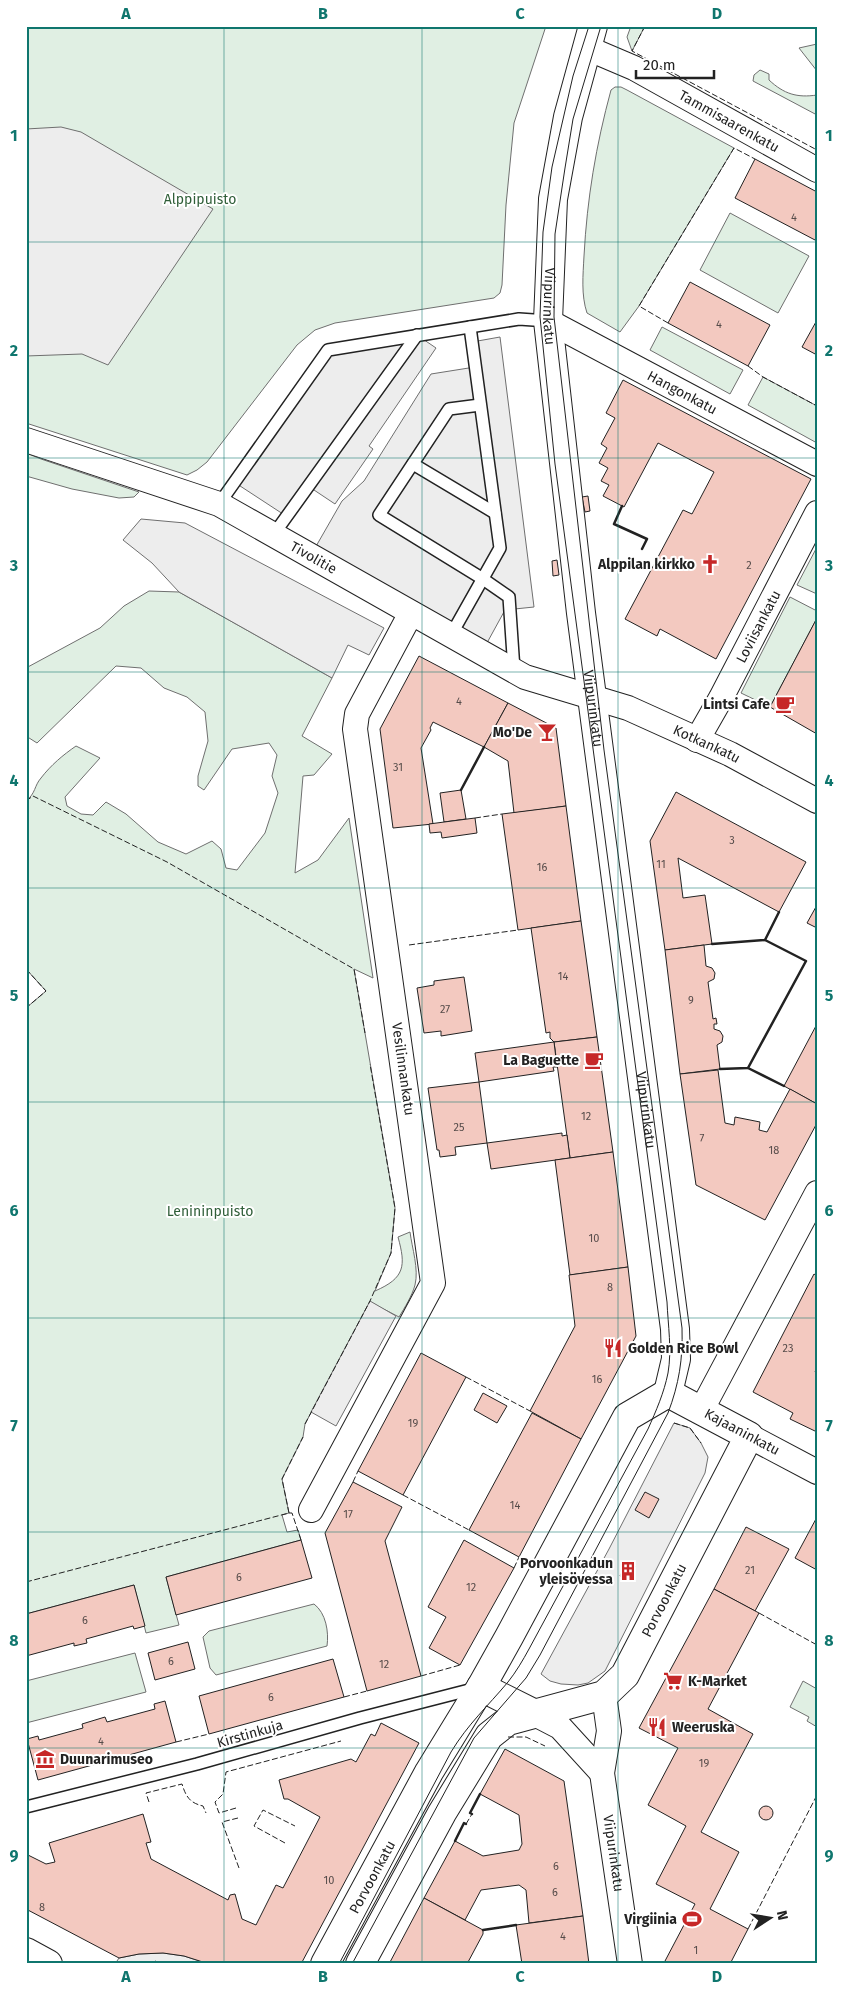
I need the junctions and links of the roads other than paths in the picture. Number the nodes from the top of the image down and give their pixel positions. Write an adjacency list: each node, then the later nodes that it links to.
1 (590, 37): 2 (street, Tammisaarenkatu); 3 (street, Viipurinkatu)
2 (817, 170)
3 (548, 321): 4 (lane); 9 (street, Hangonkatu); 18 (street, Viipurinkatu)
4 (470, 327): 5 (lane); 6 (lane)
5 (417, 335): 10 (lane); 13 (lane)
6 (480, 405): 8 (lane); 11 (lane)
7 (26, 440): 10 (street, Tivolitie)
8 (413, 464): 11 (lane); 14 (lane)
9 (817, 464)
10 (219, 504): 13 (street, Tivolitie)
11 (496, 513): 14 (lane)
12 (817, 513): 19 (street, Loviisankatu)
13 (274, 534): 15 (street, Tivolitie)
14 (483, 579): 16 (lane); 17 (lane)
15 (410, 613): 16 (street, Tivolitie); 26 (street, Vesilinnankatu)
16 (451, 635): 17 (street, Tivolitie)
17 (514, 671): 18 (street, Tivolitie)
18 (591, 696): 19 (street, Kotkankatu); 22 (street, Viipurinkatu)
19 (697, 740): 20 (street, Kotkankatu)
20 (817, 801)
21 (817, 1193): 23 (street)
22 (668, 1393): 23 (street, Kajaaninkatu); 27 (street, Porvoonkatu)
23 (701, 1411): 24 (street, Kajaaninkatu)
24 (749, 1436): 25 (street, Kajaaninkatu); 28 (street, Porvoonkatu)
25 (817, 1472)
26 (311, 1510)
27 (481, 1687): 29 (street); 31 (lane, Kirstinkuja); 34 (street, Porvoonkatu)
28 (604, 1695): 29 (street, Porvoonkatu); 30 (street, Viipurinkatu)
29 (535, 1714): 30 (street); 35 (street, Porvoonkatu)
30 (602, 1773): 36 (street, Viipurinkatu)
31 (26, 1807)
32 (26, 1952): 33 (street)
33 (48, 1964)
34 (325, 1964)
35 (360, 1964)
36 (630, 1964)

